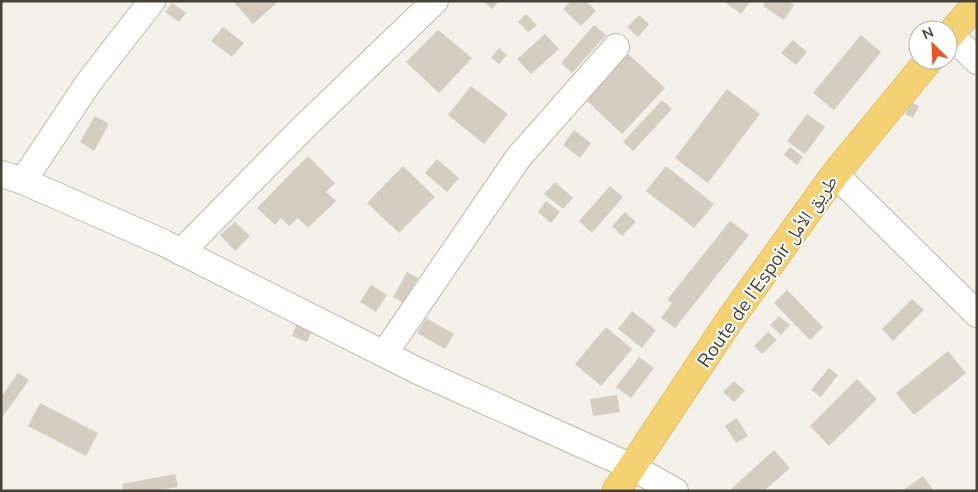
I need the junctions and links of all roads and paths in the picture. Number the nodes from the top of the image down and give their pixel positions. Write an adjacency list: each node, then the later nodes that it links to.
1 (152, 1): 10 (street)
2 (435, 1): 11 (street)
3 (973, 3): 4 (highway)
4 (958, 24)
5 (958, 44): 7 (street)
6 (616, 47): 13 (street)
7 (977, 61)
8 (921, 70): 9 (highway, Route de l’Espoir طريق الأمل)
9 (835, 174): 12 (street); 14 (highway, Route de l’Espoir طريق الأمل)
10 (12, 177): 11 (street)
11 (181, 252): 13 (street)
12 (977, 314)
13 (384, 354): 14 (street)
14 (632, 467): 15 (highway, Route de l’Espoir طريق الأمل); 16 (street)
15 (616, 491)
16 (676, 491)

